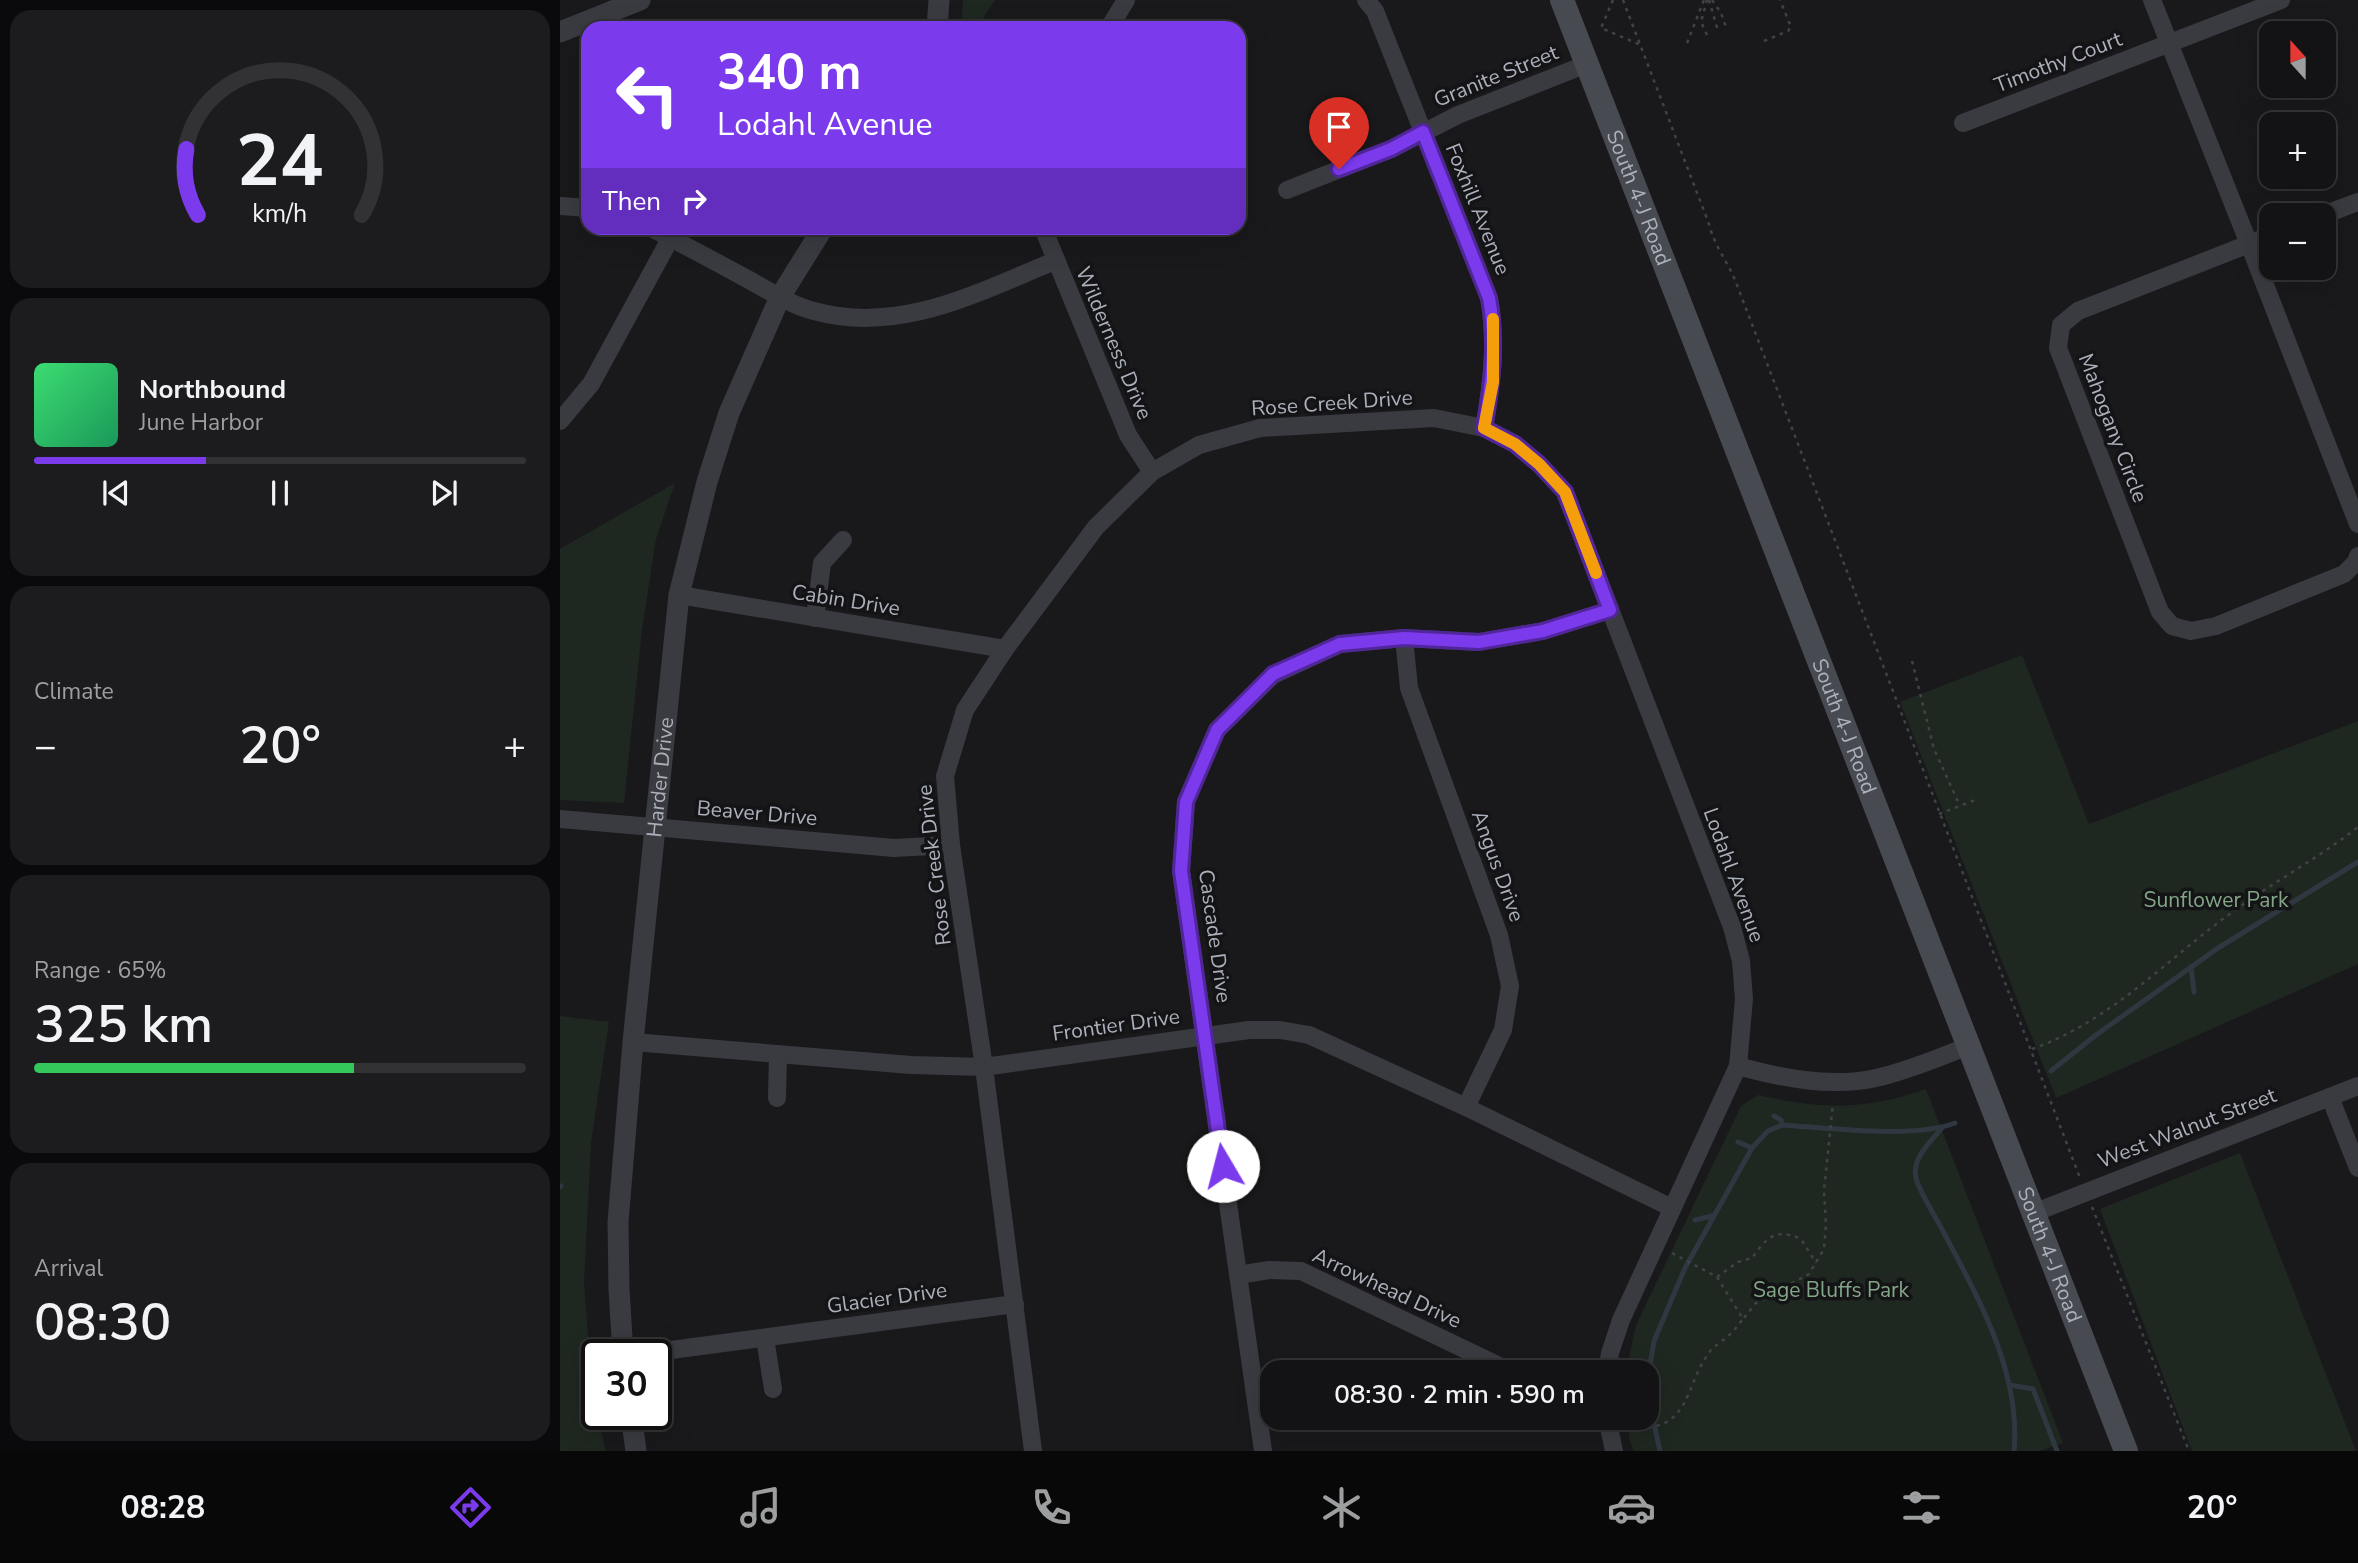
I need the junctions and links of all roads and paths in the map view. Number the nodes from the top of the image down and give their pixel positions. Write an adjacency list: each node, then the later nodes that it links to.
1 (640, 0): 12 (street)
2 (939, 0): 13 (street)
3 (1126, 0): 14 (street)
4 (1366, 0): 26 (street)
5 (1562, 0): 24 (main road, South 4-J Road)
6 (1613, 0): 23 (path)
7 (1623, 0): 23 (path)
8 (1708, 0): 16 (path); 17 (path); 19 (path); 21 (path)
9 (1780, 0): 20 (path)
10 (2152, 0): 22 (street)
11 (2281, 0): 22 (street, Timothy Court)
12 (588, 21)
13 (938, 21)
14 (1113, 21)
15 (581, 24): 18 (street)
16 (1726, 27)
17 (1718, 31)
18 (560, 32)
19 (1707, 35)
20 (1764, 41)
21 (1687, 43)
22 (2169, 43): 25 (street, Timothy Court); 37 (street)
23 (1641, 45): 54 (path)
24 (1587, 64): 26 (street, Granite Street); 61 (main road, South 4-J Road)
25 (1963, 124)
26 (1423, 132): 27 (street, Granite Street); 41 (street, Foxhill Avenue)
27 (1287, 190)
28 (2358, 202): 31 (street)
29 (560, 206): 30 (street)
30 (581, 208)
31 (2336, 210)
32 (672, 235): 40 (street)
33 (676, 235): 39 (street)
34 (819, 235): 39 (street, Harder Drive)
35 (1046, 235): 38 (street, Wilderness Drive)
36 (2259, 240): 37 (street, Mahogany Circle)
37 (2249, 244): 43 (street); 45 (street, Mahogany Circle)
38 (1055, 261): 39 (street); 42 (street, Wilderness Drive)
39 (780, 297): 46 (street, Harder Drive)
40 (560, 421)
41 (1484, 428): 42 (street, Rose Creek Drive); 47 (street, Lodahl Avenue)
42 (1152, 472): 50 (street, Rose Creek Drive)
43 (2358, 524)
44 (843, 540): 48 (street)
45 (2358, 556)
46 (679, 596): 48 (street, Cabin Drive); 56 (street, Harder Drive)
47 (1610, 610): 49 (street, Cascade Drive); 64 (street, Lodahl Avenue)
48 (815, 618): 50 (street, Cabin Drive)
49 (1404, 638): 59 (street, Cascade Drive); 70 (street, Angus Drive)
50 (1005, 649): 58 (street, Rose Creek Drive)
51 (1912, 661): 53 (path)
52 (1975, 800): 53 (path)
53 (1960, 806): 54 (path)
54 (1939, 814): 62 (path)
55 (560, 819): 56 (street, Beaver Drive)
56 (655, 827): 58 (street, Beaver Drive); 60 (street, Harder Drive)
57 (2358, 827): 62 (path)
58 (951, 845): 65 (street, Rose Creek Drive)
59 (1206, 1036): 65 (street, Frontier Drive); 70 (street, Frontier Drive); 78 (street, Cascade Drive)
60 (633, 1042): 63 (street, Frontier Drive); 83 (street, Harder Drive)
61 (1968, 1046): 64 (street); 75 (main road, South 4-J Road)
62 (2031, 1050): 72 (path)
63 (779, 1054): 65 (street, Frontier Drive); 68 (street)
64 (1738, 1066): 73 (street, Lodahl Avenue)
65 (984, 1067): 80 (street, Rose Creek Drive)
66 (2358, 1086): 67 (street, West Walnut Street)
67 (2330, 1097): 71 (street); 75 (street, West Walnut Street)
68 (777, 1098)
69 (1833, 1103): 77 (path)
70 (1466, 1107): 73 (street, Frontier Drive)
71 (2358, 1168)
72 (2080, 1178)
73 (1672, 1208): 86 (street, Lodahl Avenue)
74 (2092, 1209): 96 (path)
75 (2034, 1213): 95 (main road, South 4-J Road)
76 (1668, 1251): 79 (path)
77 (1817, 1264): 79 (path); 81 (path)
78 (1238, 1275): 85 (street, Arrowhead Drive); 93 (street, Cascade Drive)
79 (1717, 1277): 81 (path)
80 (1015, 1304): 82 (street, Glacier Drive); 92 (street, Rose Creek Drive)
81 (1743, 1319): 88 (path)
82 (765, 1338): 84 (street, Glacier Drive); 87 (street)
83 (622, 1339)
84 (672, 1350)
85 (1488, 1360)
86 (1609, 1360)
87 (773, 1389)
88 (1659, 1426)
89 (633, 1430): 91 (street)
90 (1610, 1430): 94 (street)
91 (636, 1451)
92 (1033, 1451)
93 (1262, 1451)
94 (1614, 1451)
95 (2126, 1451)
96 (2189, 1451)

